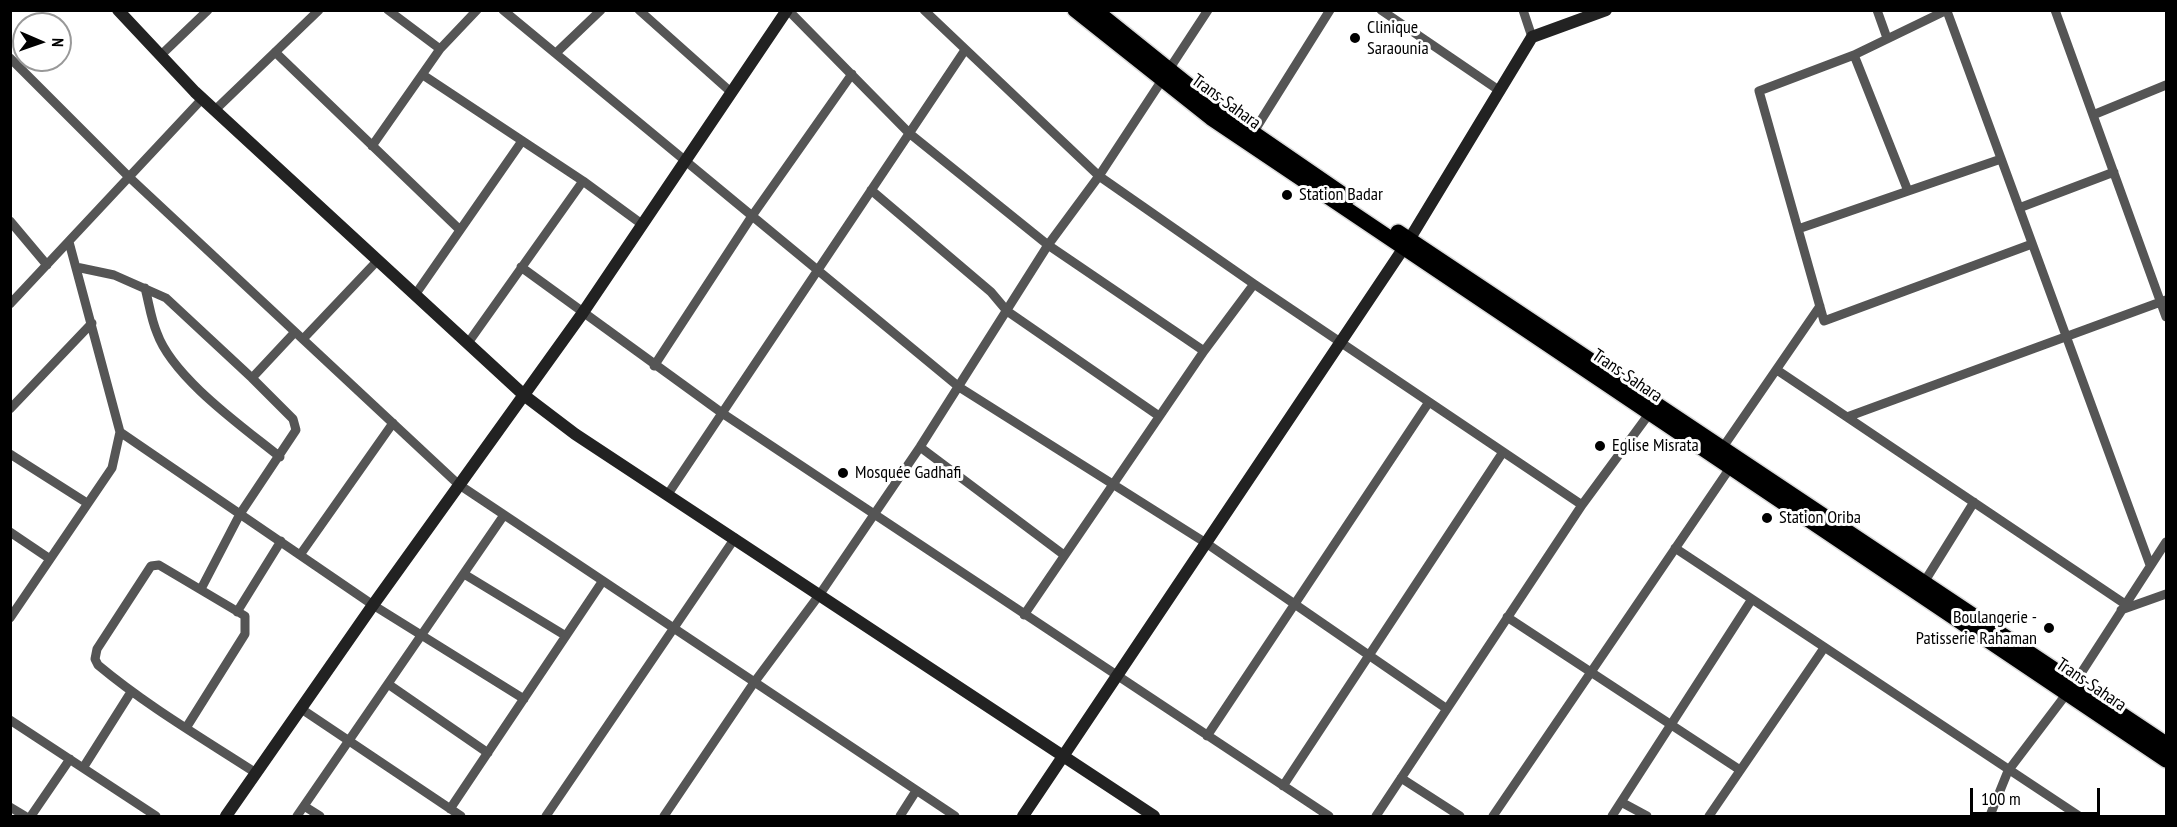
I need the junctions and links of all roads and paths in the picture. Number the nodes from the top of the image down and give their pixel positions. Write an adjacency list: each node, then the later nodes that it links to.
1 (118, 10): 27 (street)
2 (208, 10): 27 (street)
3 (319, 10): 25 (street)
4 (388, 10): 23 (street)
5 (477, 10): 23 (street)
6 (503, 10): 26 (street)
7 (601, 10): 26 (street)
8 (639, 10): 35 (street)
9 (788, 10): 30 (street); 35 (street)
10 (924, 10): 24 (street)
11 (1075, 10): 32 (main road, Trans-Sahara)
12 (1095, 10): 32 (main road, Trans-Sahara)
13 (1208, 10): 32 (street)
14 (1330, 10): 40 (street)
15 (1381, 10): 34 (street)
16 (1523, 10): 21 (street)
17 (1606, 10): 21 (street)
18 (1877, 10): 22 (street)
19 (1947, 10): 22 (street); 44 (street)
20 (2055, 10): 38 (street)
21 (1532, 37): 34 (street)
22 (1887, 38): 28 (street)
23 (440, 49): 31 (street)
24 (965, 50): 39 (street); 47 (street)
25 (275, 52): 37 (street); 42 (street)
26 (556, 53): 45 (street)
27 (160, 55): 36 (street)
28 (1854, 55): 51 (street); 57 (street)
29 (10, 58): 48 (street)
30 (852, 74): 39 (street); 53 (street)
31 (423, 75): 41 (street); 42 (street)
32 (1165, 76): 40 (main road, Trans-Sahara); 43 (main road, Trans-Sahara); 47 (street)
33 (2166, 85): 38 (street)
34 (1500, 91): 59 (street)
35 (732, 93): 45 (street)
36 (202, 99): 37 (street); 48 (street)
37 (214, 110): 62 (street)
38 (2093, 115): 46 (street)
39 (909, 133): 50 (street); 61 (street)
40 (1253, 133): 43 (main road, Trans-Sahara)
41 (522, 141): 49 (street); 56 (street)
42 (372, 146): 56 (street)
43 (1272, 152): 59 (main road, Trans-Sahara)
44 (2001, 159): 51 (street); 52 (street)
45 (685, 164): 53 (street); 55 (street)
46 (2114, 172): 52 (street); 70 (street)
47 (1099, 176): 61 (street); 67 (street)
48 (129, 177): 58 (street); 77 (street)
49 (583, 181): 55 (street); 65 (street)
50 (871, 190): 66 (street); 73 (street)
51 (1908, 191): 57 (street)
52 (2019, 208): 60 (street)
53 (752, 216): 66 (street); 83 (street)
54 (10, 221): 63 (street)
55 (643, 225): 74 (street)
56 (460, 230): 69 (street)
57 (1798, 230): 72 (street)
58 (69, 242): 63 (street); 64 (street)
59 (1406, 244): 80 (street); 86 (main road, Trans-Sahara)
60 (2032, 244): 72 (street); 78 (street)
61 (1048, 245): 73 (street); 82 (street)
62 (378, 260): 69 (street); 79 (street)
63 (47, 265): 71 (street)
64 (76, 267): 68 (street); 76 (street)
65 (521, 267): 74 (street); 81 (street)
66 (818, 270): 87 (street); 91 (street)
67 (1254, 284): 80 (street); 82 (street)
68 (146, 288): 85 (street); 101 (street)
69 (415, 295): 81 (street)
70 (2164, 301): 75 (street); 78 (street)
71 (10, 304)
72 (1820, 306): 84 (street)
73 (1007, 310): 87 (street); 93 (street)
74 (582, 314): 83 (street); 88 (street)
75 (2166, 317)
76 (92, 323): 90 (street); 96 (street)
77 (295, 332): 79 (street); 85 (street)
78 (2066, 337): 94 (street); 121 (street)
79 (303, 339): 95 (street)
80 (1341, 342): 89 (street); 116 (street)
81 (468, 343): 88 (street)
82 (1203, 351): 93 (street)
83 (654, 366): 91 (street)
84 (1777, 370): 94 (street); 99 (street)
85 (252, 378): 101 (street)
86 (1611, 381): 92 (main road, Trans-Sahara); 99 (main road, Trans-Sahara)
87 (958, 387): 97 (street); 104 (street)
88 (525, 396): 103 (street); 105 (street)
89 (1429, 402): 98 (street); 131 (street)
90 (10, 409)
91 (722, 413): 105 (street); 110 (street)
92 (1649, 414): 99 (main road, Trans-Sahara); 108 (street)
93 (1159, 416): 104 (street)
94 (1847, 417): 106 (street)
95 (393, 423): 103 (street); 118 (street)
96 (120, 432): 107 (street); 109 (street)
97 (920, 447): 110 (street); 119 (street)
98 (1503, 452): 108 (street); 142 (street)
99 (1719, 453): 102 (main road, Trans-Sahara)
100 (10, 454): 107 (street)
101 (280, 457): 109 (street)
102 (1733, 463): 117 (street); 123 (main road, Trans-Sahara)
103 (458, 484): 111 (street); 130 (street)
104 (1113, 484): 116 (street); 119 (street)
105 (668, 494): 113 (street)
106 (1974, 502): 125 (street); 132 (street)
107 (87, 503): 120 (street)
108 (1582, 505): 136 (street)
109 (240, 514): 114 (street); 126 (street)
110 (874, 514): 127 (street); 135 (street)
111 (504, 515): 122 (street); 124 (street)
112 (10, 532): 120 (street)
113 (735, 538): 127 (street); 137 (street)
114 (280, 542): 118 (street); 133 (street)
115 (2166, 542): 121 (street)
116 (1206, 543): 131 (street); 144 (street)
117 (1675, 548): 129 (street); 143 (street)
118 (300, 555): 130 (street)
119 (1064, 555): 135 (street)
120 (50, 559): 134 (street)
121 (2150, 565): 132 (street)
122 (464, 573): 139 (street); 140 (street)
123 (1905, 578): 125 (main road, Trans-Sahara); 138 (main road, Trans-Sahara)
124 (602, 582): 137 (street); 140 (street)
125 (1923, 584): 138 (main road, Trans-Sahara)
126 (201, 590): 133 (street); 148 (street)
127 (820, 594): 146 (street); 159 (street)
128 (2166, 594): 132 (street)
129 (1752, 599): 141 (street); 153 (street)
130 (373, 605): 139 (street); 150 (street)
131 (1295, 605): 142 (street); 155 (street)
132 (2123, 607): 147 (street)
133 (237, 612): 154 (street)
134 (12, 614)
135 (1024, 615): 144 (street)
136 (1508, 617): 143 (street); 151 (street)
137 (673, 630): 146 (street); 180 (street)
138 (1987, 633): 147 (main road, Trans-Sahara)
139 (422, 635): 145 (street); 149 (street)
140 (566, 636): 149 (street)
141 (1824, 648): 163 (street); 164 (street)
142 (1369, 655): 151 (street); 167 (street)
143 (1591, 672): 153 (street); 189 (street)
144 (1116, 677): 155 (street); 159 (street)
145 (388, 684): 156 (street); 158 (street)
146 (753, 684): 168 (street); 181 (street)
147 (2071, 688): 157 (main road, Trans-Sahara); 161 (main road, Trans-Sahara); 164 (street)
148 (130, 692): 154 (street); 162 (street)
149 (524, 699): 158 (street)
150 (300, 708): 156 (street); 165 (street)
151 (1447, 709): 166 (street)
152 (10, 720): 160 (street)
153 (1671, 724): 163 (street); 169 (street)
154 (186, 728): 165 (street)
155 (1207, 736): 167 (street)
156 (349, 741): 170 (street); 172 (street)
157 (2166, 744)
158 (488, 753): 172 (street)
159 (1064, 755): 184 (street); 185 (street)
160 (69, 759): 162 (street); 174 (street)
161 (2166, 760)
162 (83, 768): 175 (street)
163 (1740, 770): 192 (street)
164 (2008, 771): 193 (street); 194 (street)
165 (256, 773): 176 (street)
166 (1401, 778): 187 (street); 188 (street)
167 (1283, 786): 186 (street)
168 (916, 791): 182 (street); 183 (street)
169 (1621, 802): 190 (street); 191 (street)
170 (304, 806): 177 (street); 178 (street)
171 (10, 807): 173 (street)
172 (450, 809): 179 (street)
173 (25, 816)
174 (31, 816)
175 (156, 816)
176 (226, 816)
177 (297, 816)
178 (320, 816)
179 (461, 816)
180 (546, 816)
181 (664, 816)
182 (900, 816)
183 (955, 816)
184 (1023, 816)
185 (1153, 816)
186 (1329, 816)
187 (1376, 816)
188 (1460, 816)
189 (1493, 816)
190 (1612, 816)
191 (1647, 816)
192 (1709, 816)
193 (1992, 816)
194 (2079, 816)

